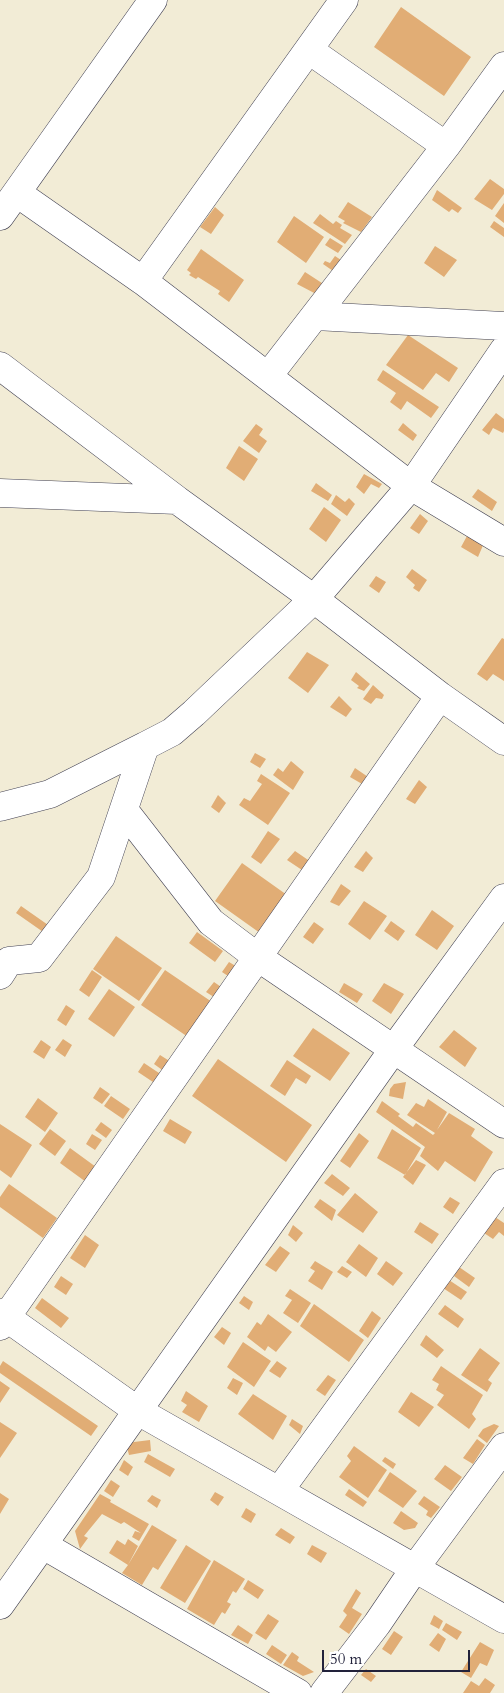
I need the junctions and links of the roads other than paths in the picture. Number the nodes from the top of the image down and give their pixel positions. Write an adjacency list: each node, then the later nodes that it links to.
1 (153, 0): 6 (street)
2 (344, 0): 3 (street)
3 (309, 50): 5 (street); 8 (street)
4 (504, 66): 5 (street)
5 (446, 146): 9 (street)
6 (17, 193): 7 (street); 8 (street)
7 (0, 216)
8 (143, 282): 13 (street)
9 (315, 316): 10 (street); 13 (street)
10 (504, 326)
11 (504, 350): 14 (street)
12 (0, 366): 16 (street)
13 (268, 376): 14 (street)
14 (411, 486): 17 (street); 18 (street)
15 (0, 493): 16 (street)
16 (177, 500): 18 (street)
17 (504, 542)
18 (314, 599): 19 (street); 21 (street)
19 (440, 696): 20 (street); 25 (street)
20 (504, 741)
21 (145, 746): 22 (street); 23 (street)
22 (0, 807)
23 (124, 810): 25 (street); 26 (street)
24 (502, 906): 27 (street)
25 (256, 956): 27 (street); 30 (street)
26 (0, 975)
27 (393, 1050): 28 (street); 31 (street)
28 (504, 1124)
29 (504, 1183): 33 (street)
30 (2, 1319): 31 (street)
31 (138, 1411): 33 (street); 34 (street)
32 (504, 1447): 35 (street)
33 (279, 1491): 35 (street)
34 (43, 1544): 36 (street); 38 (street)
35 (414, 1568): 37 (street); 39 (street)
36 (0, 1605)
37 (504, 1619)
38 (298, 1693)
39 (324, 1693)

